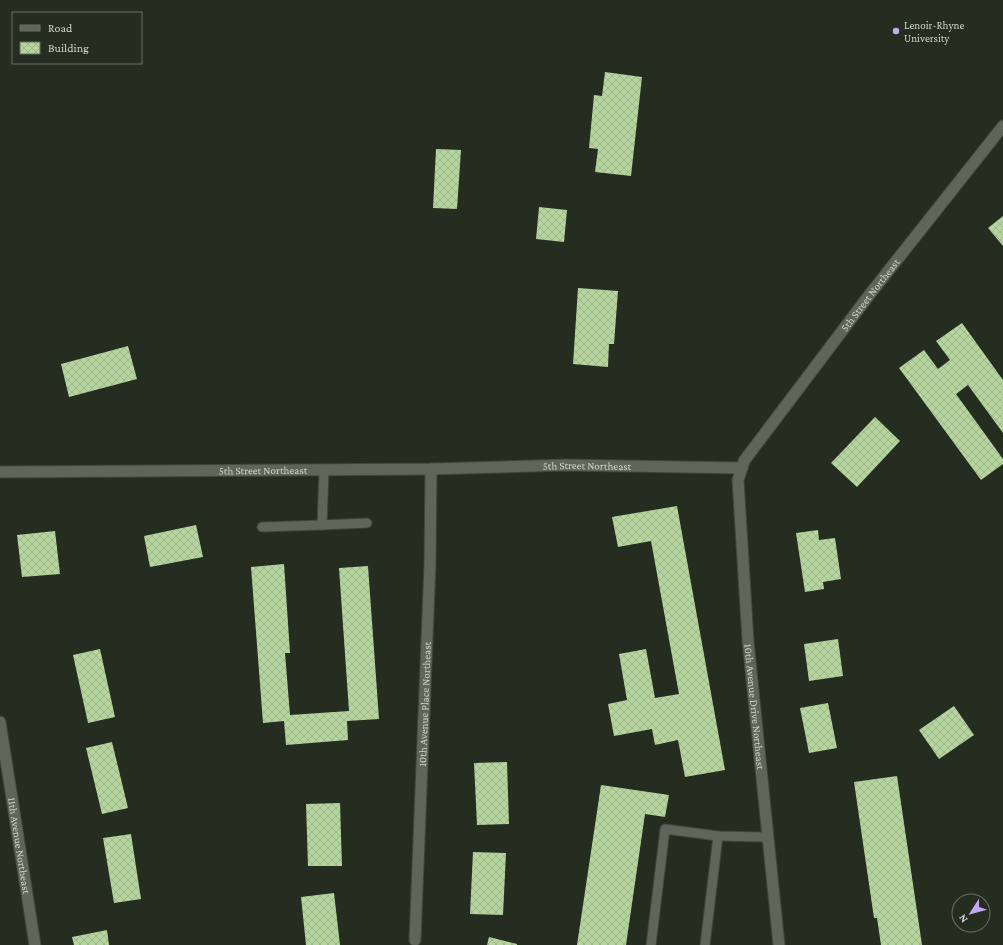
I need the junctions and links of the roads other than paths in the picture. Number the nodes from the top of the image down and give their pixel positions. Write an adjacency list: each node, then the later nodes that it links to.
1 (1003, 126): 2 (street, 5th Street Northeast)
2 (742, 468): 3 (street, 5th Street Northeast); 11 (street, 10th Avenue Drive Northeast)
3 (431, 469): 4 (street, 5th Street Northeast); 12 (street, 10th Avenue Place Northeast)
4 (324, 470): 5 (street, 5th Street Northeast); 7 (lane)
5 (0, 472)
6 (367, 523): 7 (lane)
7 (322, 525): 8 (lane)
8 (262, 527)
9 (0, 722): 13 (street, 11th Avenue Northeast)
10 (718, 836): 11 (lane); 14 (lane); 15 (lane)
11 (768, 837): 16 (street, 10th Avenue Drive Northeast)
12 (415, 940)
13 (35, 945)
14 (652, 945)
15 (705, 945)
16 (779, 945)

